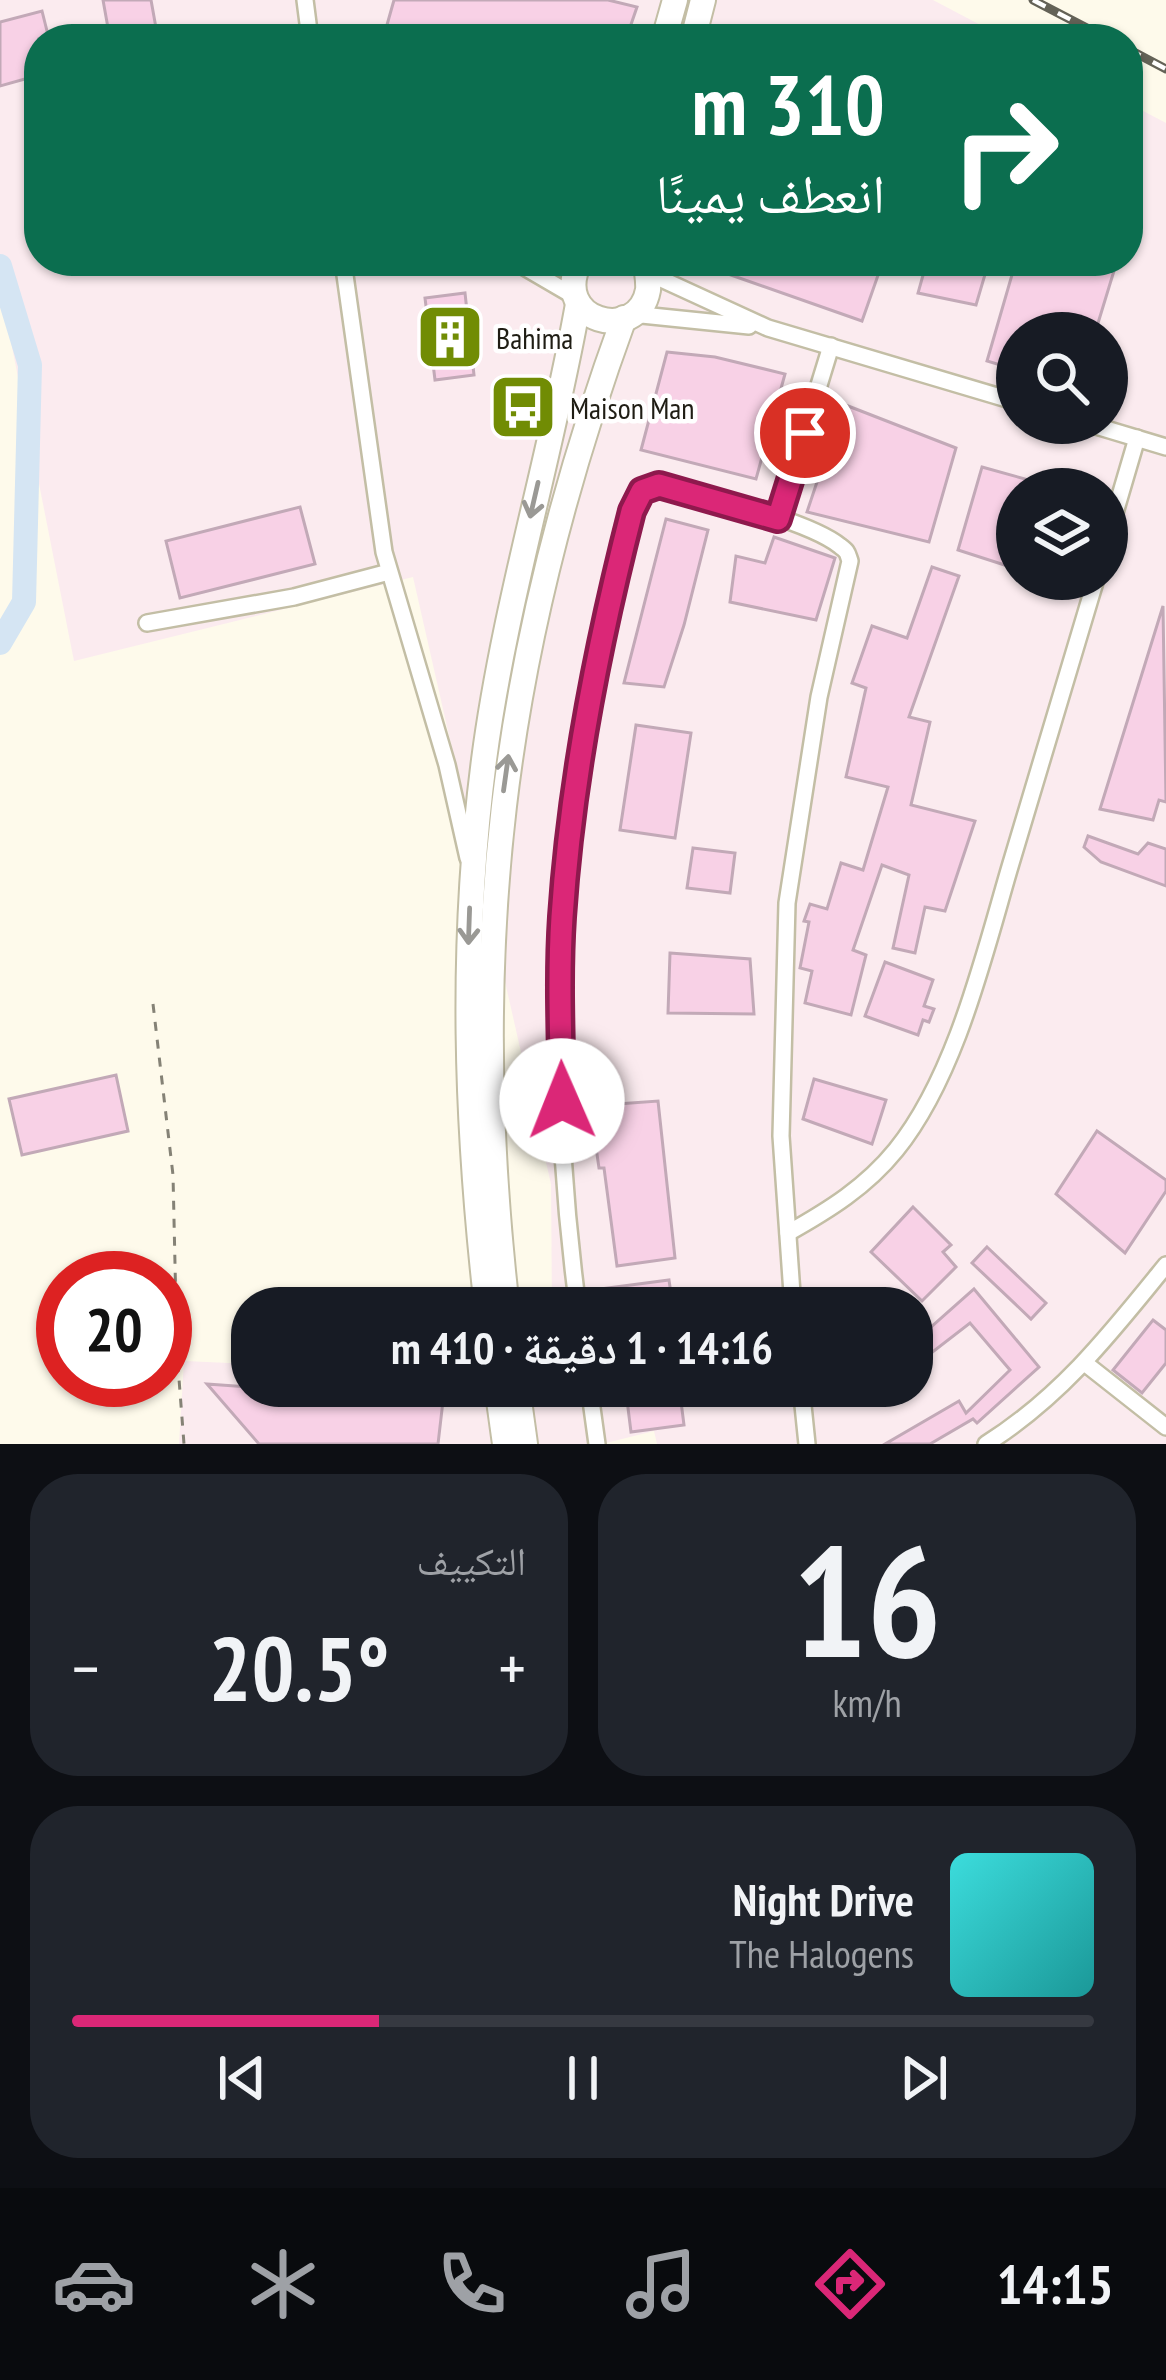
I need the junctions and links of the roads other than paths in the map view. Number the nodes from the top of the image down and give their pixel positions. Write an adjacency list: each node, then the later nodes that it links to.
1 (346, 276): 8 (street)
2 (353, 276): 8 (street)
3 (538, 276): 7 (street)
4 (574, 276): 7 (highway)
5 (645, 276): 9 (highway)
6 (666, 276): 10 (street)
7 (576, 300): 9 (highway); 21 (highway, one-way to 21)
8 (350, 302): 18 (street)
9 (628, 316): 10 (street); 25 (highway, one-way to 9)
10 (768, 328): 11 (street)
11 (831, 346): 12 (street); 17 (street)
12 (996, 396)
13 (1128, 435): 14 (street)
14 (1137, 438): 15 (street); 16 (street)
15 (1166, 447)
16 (1128, 469)
17 (778, 519): 22 (street); 26 (street)
18 (389, 572): 20 (street); 21 (street)
19 (1090, 600): 22 (street)
20 (147, 623)
21 (472, 879): 24 (highway, one-way to 24)
22 (788, 1233): 27 (street)
23 (1166, 1265): 28 (street)
24 (485, 1287)
25 (505, 1287)
26 (576, 1287)
27 (792, 1287)
28 (1086, 1364): 33 (street); 38 (street)
29 (500, 1407): 34 (highway)
30 (520, 1407): 35 (highway)
31 (593, 1407): 36 (street)
32 (803, 1407): 37 (street)
33 (1166, 1427)
34 (505, 1444)
35 (525, 1444)
36 (597, 1444)
37 (807, 1444)
38 (986, 1444)

